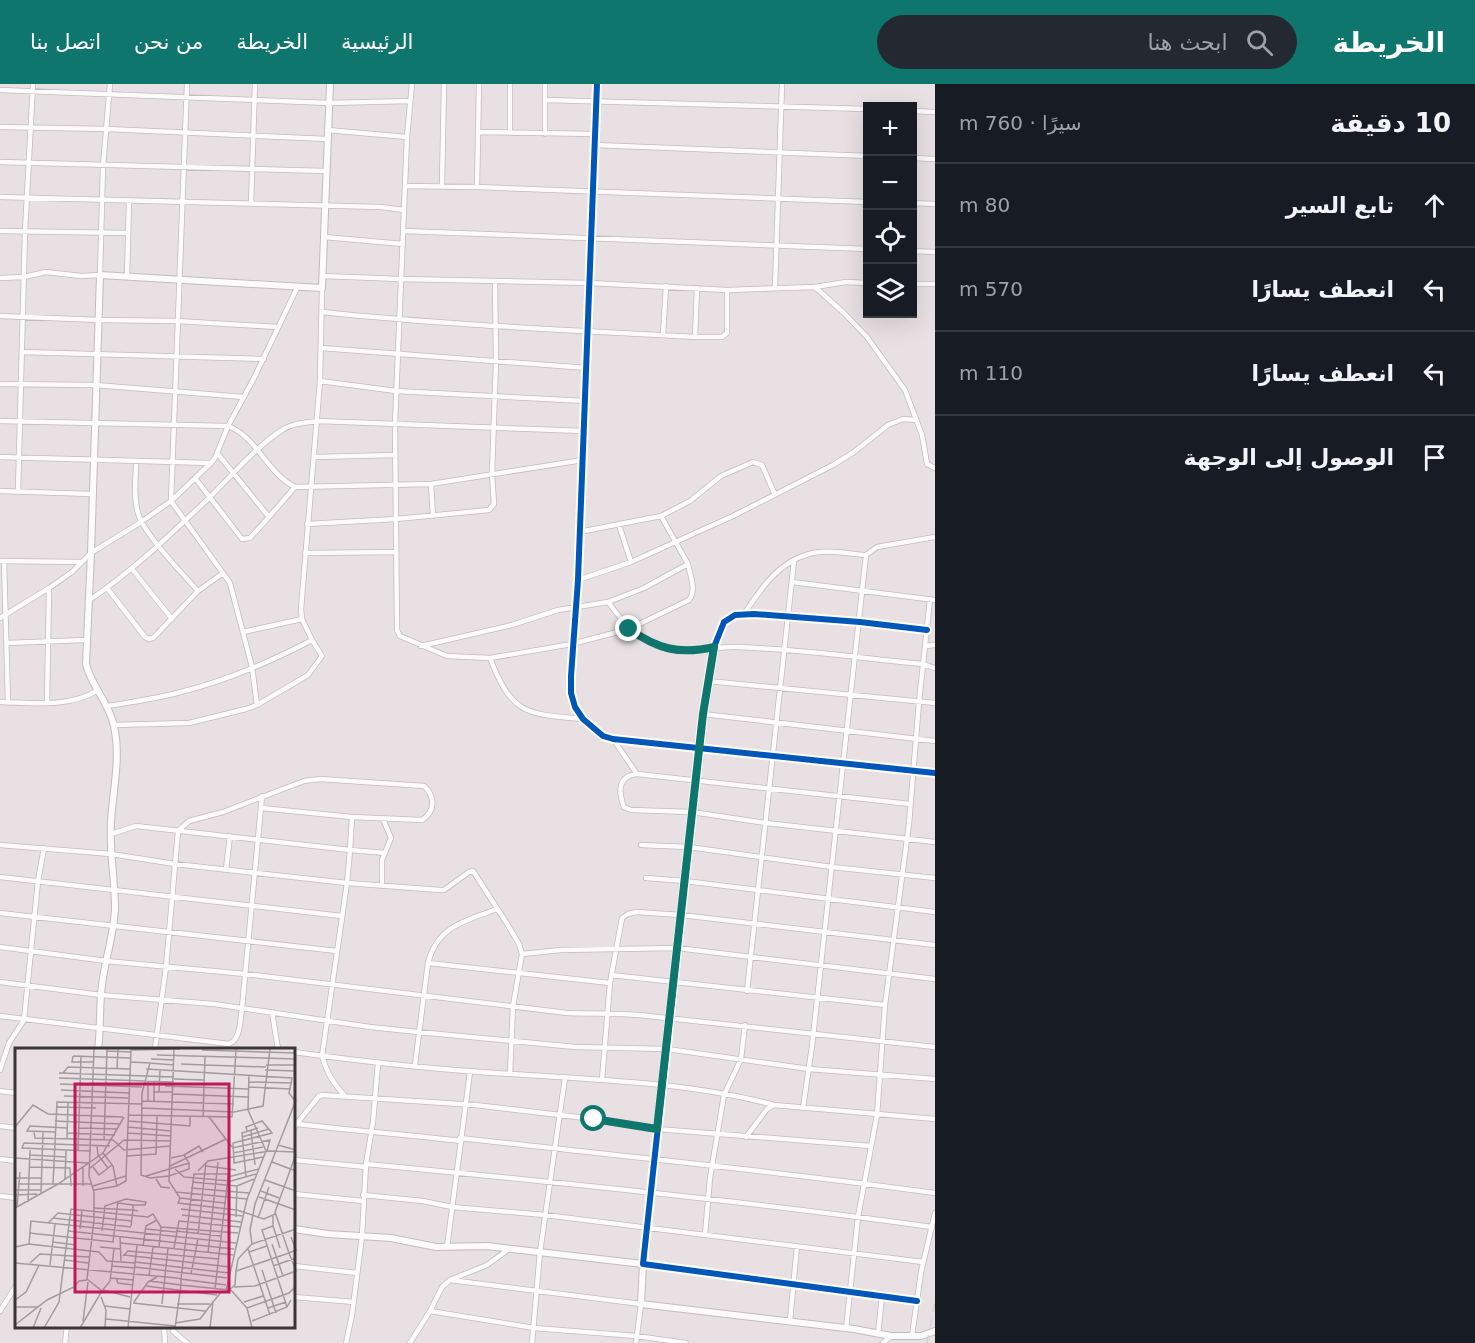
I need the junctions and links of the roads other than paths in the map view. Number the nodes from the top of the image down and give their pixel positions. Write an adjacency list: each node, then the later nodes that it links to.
1 (33, 84): 14 (street)
2 (110, 84): 15 (street)
3 (187, 84): 16 (street)
4 (255, 84): 17 (street)
5 (330, 84): 21 (street)
6 (412, 84): 20 (street)
7 (444, 84): 50 (street)
8 (478, 84): 30 (street)
9 (510, 84): 32 (street)
10 (545, 84): 18 (street)
11 (597, 84): 19 (street)
12 (782, 84): 22 (street)
13 (0, 90): 14 (street)
14 (33, 91): 15 (street); 27 (street)
15 (110, 96): 16 (street); 28 (street)
16 (187, 99): 17 (street); 31 (street)
17 (254, 100): 21 (street); 35 (street)
18 (545, 100): 19 (street); 33 (street)
19 (597, 100): 22 (street); 34 (street)
20 (410, 101): 21 (street); 36 (street)
21 (329, 103): 29 (street)
22 (781, 106): 23 (street); 39 (street)
23 (863, 109)
24 (917, 111): 25 (street)
25 (935, 111)
26 (0, 128): 27 (street)
27 (31, 128): 28 (street); 44 (street)
28 (107, 129): 31 (street); 45 (street)
29 (327, 130): 36 (street); 37 (street)
30 (479, 132): 32 (street); 51 (street)
31 (185, 133): 35 (street); 46 (street)
32 (510, 133): 33 (street)
33 (545, 134): 34 (street)
34 (596, 134): 38 (street)
35 (253, 136): 37 (street); 47 (street)
36 (407, 137): 49 (street)
37 (327, 139): 48 (street)
38 (595, 145): 39 (street); 52 (street)
39 (779, 153): 40 (street); 55 (street)
40 (863, 156)
41 (917, 158): 42 (street)
42 (935, 159)
43 (0, 162): 44 (street)
44 (30, 162): 45 (street); 54 (street)
45 (103, 166): 46 (street); 56 (street)
46 (184, 168): 47 (street); 58 (street)
47 (252, 170): 48 (street); 61 (street)
48 (326, 171): 63 (street)
49 (405, 186): 50 (street); 64 (street)
50 (442, 186): 51 (street)
51 (477, 187): 52 (street)
52 (593, 191): 55 (street); 71 (street)
53 (0, 197): 54 (street)
54 (27, 198): 56 (street); 67 (street)
55 (779, 199): 59 (street); 73 (street)
56 (102, 201): 57 (street); 68 (street)
57 (129, 201): 58 (street); 69 (street)
58 (182, 202): 61 (street); 83 (street)
59 (863, 202)
60 (917, 203): 62 (street)
61 (251, 204): 63 (street)
62 (935, 204)
63 (325, 207): 64 (street); 70 (street)
64 (404, 210): 66 (street)
65 (0, 231): 67 (street)
66 (404, 231): 71 (street); 72 (street)
67 (25, 232): 68 (street); 79 (street)
68 (100, 232): 69 (street); 77 (street)
69 (128, 233): 80 (street)
70 (324, 237): 72 (street); 78 (street)
71 (592, 239): 73 (street); 85 (street)
72 (403, 244): 82 (street)
73 (777, 246): 74 (street); 90 (street)
74 (863, 249)
75 (917, 251): 76 (street)
76 (935, 252)
77 (100, 275): 79 (street); 80 (street); 99 (street)
78 (323, 276): 82 (street); 93 (street)
79 (24, 277): 81 (street); 98 (street)
80 (127, 277): 83 (street)
81 (0, 278)
82 (400, 279): 84 (street); 100 (street)
83 (179, 280): 92 (street); 101 (street)
84 (495, 281): 85 (street); 103 (street)
85 (589, 283): 89 (street); 104 (street)
86 (863, 283): 91 (street)
87 (917, 284): 88 (street)
88 (935, 284)
89 (666, 286): 94 (street); 105 (street)
90 (775, 287): 91 (street); 95 (street)
91 (815, 287): 124 (street)
92 (297, 288): 93 (street); 102 (street)
93 (322, 288): 96 (street)
94 (697, 288): 95 (street); 106 (street)
95 (727, 290): 106 (street)
96 (322, 312): 100 (street); 107 (street)
97 (0, 315): 98 (street)
98 (23, 316): 99 (street); 108 (street)
99 (99, 320): 101 (street); 109 (street)
100 (399, 320): 103 (street); 110 (street)
101 (177, 321): 102 (street); 111 (street)
102 (278, 327): 112 (street)
103 (496, 327): 104 (street); 113 (street)
104 (588, 332): 105 (street); 114 (street)
105 (663, 335): 106 (street)
106 (695, 337)
107 (321, 348): 110 (street); 115 (street)
108 (22, 352): 109 (street); 117 (street)
109 (98, 354): 111 (street); 118 (street)
110 (399, 354): 113 (street); 120 (street)
111 (177, 357): 112 (street); 119 (street)
112 (264, 358): 122 (street)
113 (496, 362): 114 (street); 121 (street)
114 (587, 368): 123 (street)
115 (320, 381): 120 (street); 126 (street)
116 (0, 384): 117 (street)
117 (21, 385): 118 (street); 127 (street)
118 (95, 385): 119 (street); 128 (street)
119 (175, 391): 122 (street); 130 (street)
120 (396, 391): 121 (street); 129 (street)
121 (495, 396): 123 (street); 132 (street)
122 (244, 397): 131 (street)
123 (585, 401): 133 (street)
124 (916, 420): 145 (street); 156 (street)
125 (0, 421): 127 (street)
126 (318, 421): 129 (street); 134 (street); 138 (street)
127 (20, 422): 128 (street); 139 (street)
128 (94, 424): 130 (street); 140 (street)
129 (395, 424): 132 (street); 136 (street)
130 (173, 426): 131 (street); 143 (street)
131 (228, 426): 134 (street); 135 (street)
132 (493, 427): 133 (street); 147 (street)
133 (584, 431): 141 (street)
134 (258, 451): 146 (street); 152 (street)
135 (217, 453): 144 (street); 146 (street)
136 (395, 455): 138 (street); 151 (street)
137 (0, 457): 139 (street)
138 (315, 457): 150 (street)
139 (19, 458): 140 (street); 154 (street)
140 (93, 459): 142 (street); 155 (street)
141 (583, 460): 147 (street); 167 (street)
142 (136, 461): 143 (street); 164 (street)
143 (171, 462): 144 (street); 158 (street)
144 (211, 463): 148 (street)
145 (935, 468)
146 (234, 473): 157 (street); 161 (street)
147 (492, 474): 149 (street); 159 (street)
148 (195, 478): 157 (street); 158 (street)
149 (431, 484): 151 (street); 159 (street)
150 (312, 486): 151 (street); 152 (street); 165 (street)
151 (396, 486): 162 (street)
152 (295, 487): 161 (street)
153 (0, 491): 154 (street)
154 (18, 492): 155 (street)
155 (92, 494): 172 (street)
156 (775, 495): 160 (street); 169 (street)
157 (210, 497): 161 (street); 163 (street)
158 (171, 501): 163 (street); 164 (street)
159 (433, 516): 162 (street)
160 (661, 516): 166 (street); 169 (street)
161 (269, 517)
162 (396, 519): 165 (street); 171 (street)
163 (184, 520): 170 (street); 181 (street)
164 (141, 522): 170 (street); 172 (street)
165 (307, 524): 173 (street)
166 (619, 525): 167 (street); 178 (street)
167 (579, 532): 182 (street)
168 (935, 537): 174 (street)
169 (677, 541): 178 (street); 179 (street)
170 (159, 546): 180 (street); 187 (street)
171 (396, 552): 173 (street); 208 (street)
172 (91, 553): 177 (street); 189 (street)
173 (305, 553): 197 (street)
174 (866, 555): 176 (street); 186 (street)
175 (2, 561): 177 (street); 192 (street)
176 (794, 561): 183 (street); 193 (street)
177 (82, 562): 184 (street)
178 (631, 562): 182 (street)
179 (688, 564): 190 (street); 199 (street)
180 (132, 569): 185 (street); 196 (street)
181 (223, 573): 187 (street); 201 (street)
182 (578, 580): 191 (street)
183 (792, 582): 186 (street); 194 (street)
184 (49, 588): 192 (street); 202 (street)
185 (107, 588): 189 (street); 196 (street)
186 (862, 590): 188 (street); 198 (street)
187 (198, 591): 196 (street)
188 (933, 599): 200 (street)
189 (88, 601): 203 (street)
190 (608, 602): 191 (street); 199 (street)
191 (575, 606): 206 (street); 208 (street)
192 (6, 614): 195 (street); 205 (street)
193 (744, 614): 194 (street); 210 (street)
194 (788, 616): 198 (street); 211 (street)
195 (0, 618)
196 (172, 619)
197 (302, 619): 201 (street); 204 (street)
198 (860, 622): 200 (street); 213 (street)
199 (629, 629): 206 (street); 210 (street)
200 (927, 630): 209 (street)
201 (243, 632): 215 (street)
202 (49, 640): 203 (street); 205 (street); 224 (street)
203 (85, 640): 219 (street)
204 (312, 640): 215 (street); 226 (street)
205 (7, 643): 222 (street)
206 (572, 644): 212 (street); 229 (street)
207 (935, 645): 209 (street)
208 (421, 646): 212 (street)
209 (925, 646): 214 (street)
210 (714, 647): 211 (street); 217 (street)
211 (784, 651): 213 (street); 218 (street)
212 (490, 658): 229 (street)
213 (855, 658): 214 (street); 220 (street)
214 (923, 664): 216 (street); 223 (street)
215 (252, 667): 226 (street); 227 (street)
216 (935, 668)
217 (708, 681): 218 (street); 228 (street)
218 (780, 689): 220 (street); 230 (street)
219 (98, 690): 224 (street); 227 (street)
220 (852, 696): 223 (street); 232 (street)
221 (0, 702): 222 (street)
222 (8, 702): 224 (street)
223 (919, 702): 225 (street); 233 (street)
224 (46, 703)
225 (935, 703)
226 (257, 705): 231 (street)
227 (108, 706): 231 (street)
228 (703, 714): 230 (street); 236 (street)
229 (583, 718): 234 (street)
230 (777, 722): 232 (street); 237 (street)
231 (114, 725): 254 (street)
232 (848, 730): 233 (street); 238 (street)
233 (916, 738): 235 (street); 239 (street)
234 (613, 739): 236 (street); 241 (street)
235 (935, 741)
236 (699, 748): 237 (street); 242 (street)
237 (773, 756): 238 (street); 243 (street)
238 (844, 763): 239 (street); 245 (street)
239 (914, 770): 240 (street); 246 (street)
240 (935, 773)
241 (637, 774): 242 (street); 248 (street)
242 (696, 780): 243 (street); 248 (street)
243 (770, 790): 245 (street); 251 (street)
244 (262, 796): 247 (street); 250 (street); 253 (street)
245 (840, 797): 246 (street); 252 (street)
246 (910, 804): 257 (street)
247 (261, 808): 249 (street); 256 (street)
248 (692, 812): 251 (street); 261 (street)
249 (352, 817): 250 (street); 263 (street)
250 (383, 819): 264 (street)
251 (766, 823): 252 (street); 266 (street)
252 (836, 830): 257 (street); 268 (street)
253 (178, 831): 254 (street); 255 (street); 267 (street)
254 (111, 834): 265 (street)
255 (230, 836): 256 (street); 269 (street)
256 (259, 838): 263 (street); 270 (street)
257 (906, 838): 258 (street); 271 (street)
258 (935, 842)
259 (0, 845): 262 (street)
260 (641, 845): 261 (street)
261 (689, 847): 266 (street); 276 (street)
262 (44, 848): 265 (street); 275 (street)
263 (350, 849): 264 (street); 277 (street)
264 (385, 853): 278 (street)
265 (111, 854): 267 (street); 279 (street)
266 (763, 858): 268 (street); 280 (street)
267 (175, 864): 269 (street); 281 (street)
268 (832, 867): 271 (street); 282 (street)
269 (226, 869): 270 (street)
270 (256, 872): 277 (street); 283 (street)
271 (901, 874): 274 (street); 284 (street)
272 (0, 877): 275 (street)
273 (646, 878): 276 (street)
274 (935, 878)
275 (38, 881): 279 (street); 289 (street)
276 (685, 881): 280 (street); 288 (street)
277 (347, 883): 278 (street); 290 (street)
278 (382, 886): 285 (street)
279 (115, 890): 281 (street); 292 (street)
280 (759, 891): 282 (street); 291 (street)
281 (172, 895): 283 (street); 294 (street)
282 (828, 900): 284 (street); 293 (street)
283 (252, 906): 290 (street); 296 (street)
284 (897, 908): 287 (street); 295 (street)
285 (497, 909): 303 (street); 306 (street)
286 (0, 912): 289 (street)
287 (935, 912)
288 (681, 915): 291 (street); 299 (street); 300 (street)
289 (34, 916): 292 (street); 301 (street)
290 (342, 916): 302 (street)
291 (756, 923): 293 (street); 304 (street)
292 (114, 926): 294 (street); 305 (street)
293 (824, 931): 295 (street); 307 (street)
294 (169, 932): 296 (street); 308 (street)
295 (892, 940): 297 (street); 309 (street)
296 (248, 941): 302 (street); 310 (street)
297 (935, 945)
298 (0, 947): 301 (street)
299 (615, 948): 300 (street); 303 (street); 312 (street)
300 (677, 948): 304 (street); 316 (street)
301 (31, 951): 305 (street); 317 (street)
302 (337, 951): 318 (street)
303 (522, 954): 311 (street)
304 (752, 957): 307 (street); 319 (street)
305 (106, 961): 308 (street); 320 (street)
306 (428, 963): 311 (street); 321 (street)
307 (820, 964): 309 (street); 322 (street)
308 (166, 967): 310 (street); 323 (street)
309 (889, 973): 313 (street); 324 (street)
310 (245, 974): 318 (street); 326 (street)
311 (518, 974): 315 (street); 325 (street)
312 (610, 975): 315 (street); 316 (street)
313 (935, 979)
314 (0, 982): 317 (street)
315 (610, 982): 328 (street)
316 (674, 983): 319 (street); 330 (street)
317 (28, 985): 320 (street); 331 (street)
318 (332, 985): 321 (street); 332 (street)
319 (747, 991): 322 (street)
320 (100, 994): 323 (street); 334 (street)
321 (424, 996): 325 (street); 335 (street)
322 (817, 998): 324 (street); 336 (street)
323 (162, 999): 326 (street); 337 (street)
324 (885, 1005): 339 (street)
325 (513, 1006): 328 (street); 338 (street)
326 (242, 1008): 327 (street); 337 (street)
327 (272, 1012): 332 (street); 343 (street)
328 (608, 1012): 330 (street); 344 (street)
329 (0, 1016): 331 (street)
330 (670, 1018): 333 (street); 345 (street)
331 (24, 1020): 334 (street); 348 (street)
332 (328, 1020): 335 (street); 347 (street)
333 (745, 1026): 336 (street); 349 (street)
334 (101, 1029): 337 (street); 341 (street)
335 (418, 1032): 338 (street); 351 (street)
336 (813, 1032): 339 (street); 352 (street)
337 (156, 1036): 342 (street)
338 (511, 1040): 344 (street); 355 (street)
339 (882, 1041): 340 (street); 356 (street)
340 (935, 1047)
341 (99, 1048)
342 (155, 1048)
343 (278, 1048)
344 (604, 1048): 345 (street); 359 (street)
345 (667, 1049): 349 (street); 360 (street)
346 (296, 1052): 347 (street)
347 (322, 1056): 350 (street); 364 (street)
348 (2, 1058): 353 (street)
349 (741, 1059): 352 (street); 363 (street)
350 (378, 1063): 351 (street); 365 (street)
351 (415, 1065): 354 (street)
352 (809, 1069): 356 (street); 368 (street)
353 (0, 1070)
354 (470, 1072): 355 (street); 366 (street)
355 (510, 1074): 357 (street)
356 (880, 1074): 358 (street); 370 (street)
357 (565, 1078): 359 (street); 369 (street)
358 (935, 1079)
359 (602, 1080): 360 (street)
360 (662, 1083): 363 (street); 375 (street)
361 (0, 1091): 362 (street)
362 (15, 1093)
363 (724, 1095): 367 (street); 377 (street)
364 (345, 1096): 365 (street); 372 (street)
365 (375, 1099): 366 (street); 376 (street)
366 (465, 1105): 369 (street); 379 (street)
367 (774, 1105): 368 (street); 378 (street)
368 (803, 1108): 370 (street)
369 (559, 1115): 375 (street); 381 (street)
370 (877, 1115): 371 (street); 380 (street)
371 (935, 1119)
372 (296, 1125): 376 (street)
373 (0, 1126): 374 (street)
374 (15, 1128)
375 (657, 1129): 377 (street); 385 (street)
376 (371, 1133): 379 (street); 386 (street)
377 (718, 1135): 378 (street); 387 (street)
378 (746, 1137): 380 (street)
379 (460, 1140): 381 (street); 388 (street)
380 (871, 1146): 390 (street)
381 (555, 1149): 385 (street); 389 (street)
382 (0, 1159): 384 (street)
383 (296, 1160): 386 (street)
384 (15, 1161)
385 (654, 1161): 387 (street); 393 (street)
386 (366, 1166): 388 (street); 396 (street)
387 (712, 1166): 390 (street); 397 (street)
388 (456, 1173): 389 (street); 398 (street)
389 (551, 1182): 393 (street); 400 (street)
390 (863, 1183): 391 (street); 401 (street)
391 (935, 1193)
392 (296, 1194): 396 (street)
393 (650, 1194): 397 (street); 403 (street)
394 (0, 1196): 395 (street)
395 (15, 1198)
396 (363, 1198): 398 (street); 406 (street)
397 (708, 1200): 401 (street); 405 (street)
398 (452, 1207): 400 (street); 408 (street)
399 (935, 1213): 402 (street)
400 (545, 1215): 403 (street); 410 (street)
401 (858, 1217): 402 (street); 411 (street)
402 (932, 1227): 412 (street)
403 (646, 1228): 405 (street); 413 (street)
404 (296, 1229): 406 (street)
405 (705, 1235): 407 (street)
406 (362, 1236): 408 (street); 415 (street)
407 (796, 1246): 411 (street); 417 (street)
408 (447, 1247): 409 (street)
409 (508, 1249): 410 (street); 416 (street)
410 (540, 1252): 413 (street); 419 (street)
411 (853, 1253): 412 (street); 420 (street)
412 (923, 1262): 423 (street)
413 (643, 1264): 417 (street); 425 (street)
414 (296, 1266): 415 (street)
415 (357, 1273): 424 (street)
416 (450, 1280): 419 (street); 427 (street)
417 (794, 1284): 420 (street); 428 (street)
418 (15, 1288): 426 (street)
419 (537, 1292): 425 (street); 430 (street)
420 (850, 1292): 421 (street); 432 (street)
421 (882, 1296): 423 (street); 434 (street)
422 (296, 1297): 424 (street)
423 (917, 1301): 437 (street)
424 (354, 1302): 441 (street)
425 (641, 1304): 428 (street); 435 (street)
426 (0, 1311)
427 (430, 1311): 430 (street); 442 (street)
428 (790, 1321): 432 (street)
429 (67, 1328): 439 (street)
430 (534, 1328): 435 (street); 443 (street)
431 (174, 1329): 438 (street); 440 (street)
432 (846, 1329): 434 (street)
433 (935, 1331): 437 (street)
434 (879, 1334): 436 (street)
435 (636, 1336): 444 (street); 445 (street)
436 (891, 1336): 437 (street); 446 (street)
437 (912, 1336)
438 (166, 1341)
439 (65, 1343)
440 (187, 1343)
441 (346, 1343)
442 (410, 1343)
443 (532, 1343)
444 (636, 1343)
445 (686, 1343)
446 (883, 1343)

